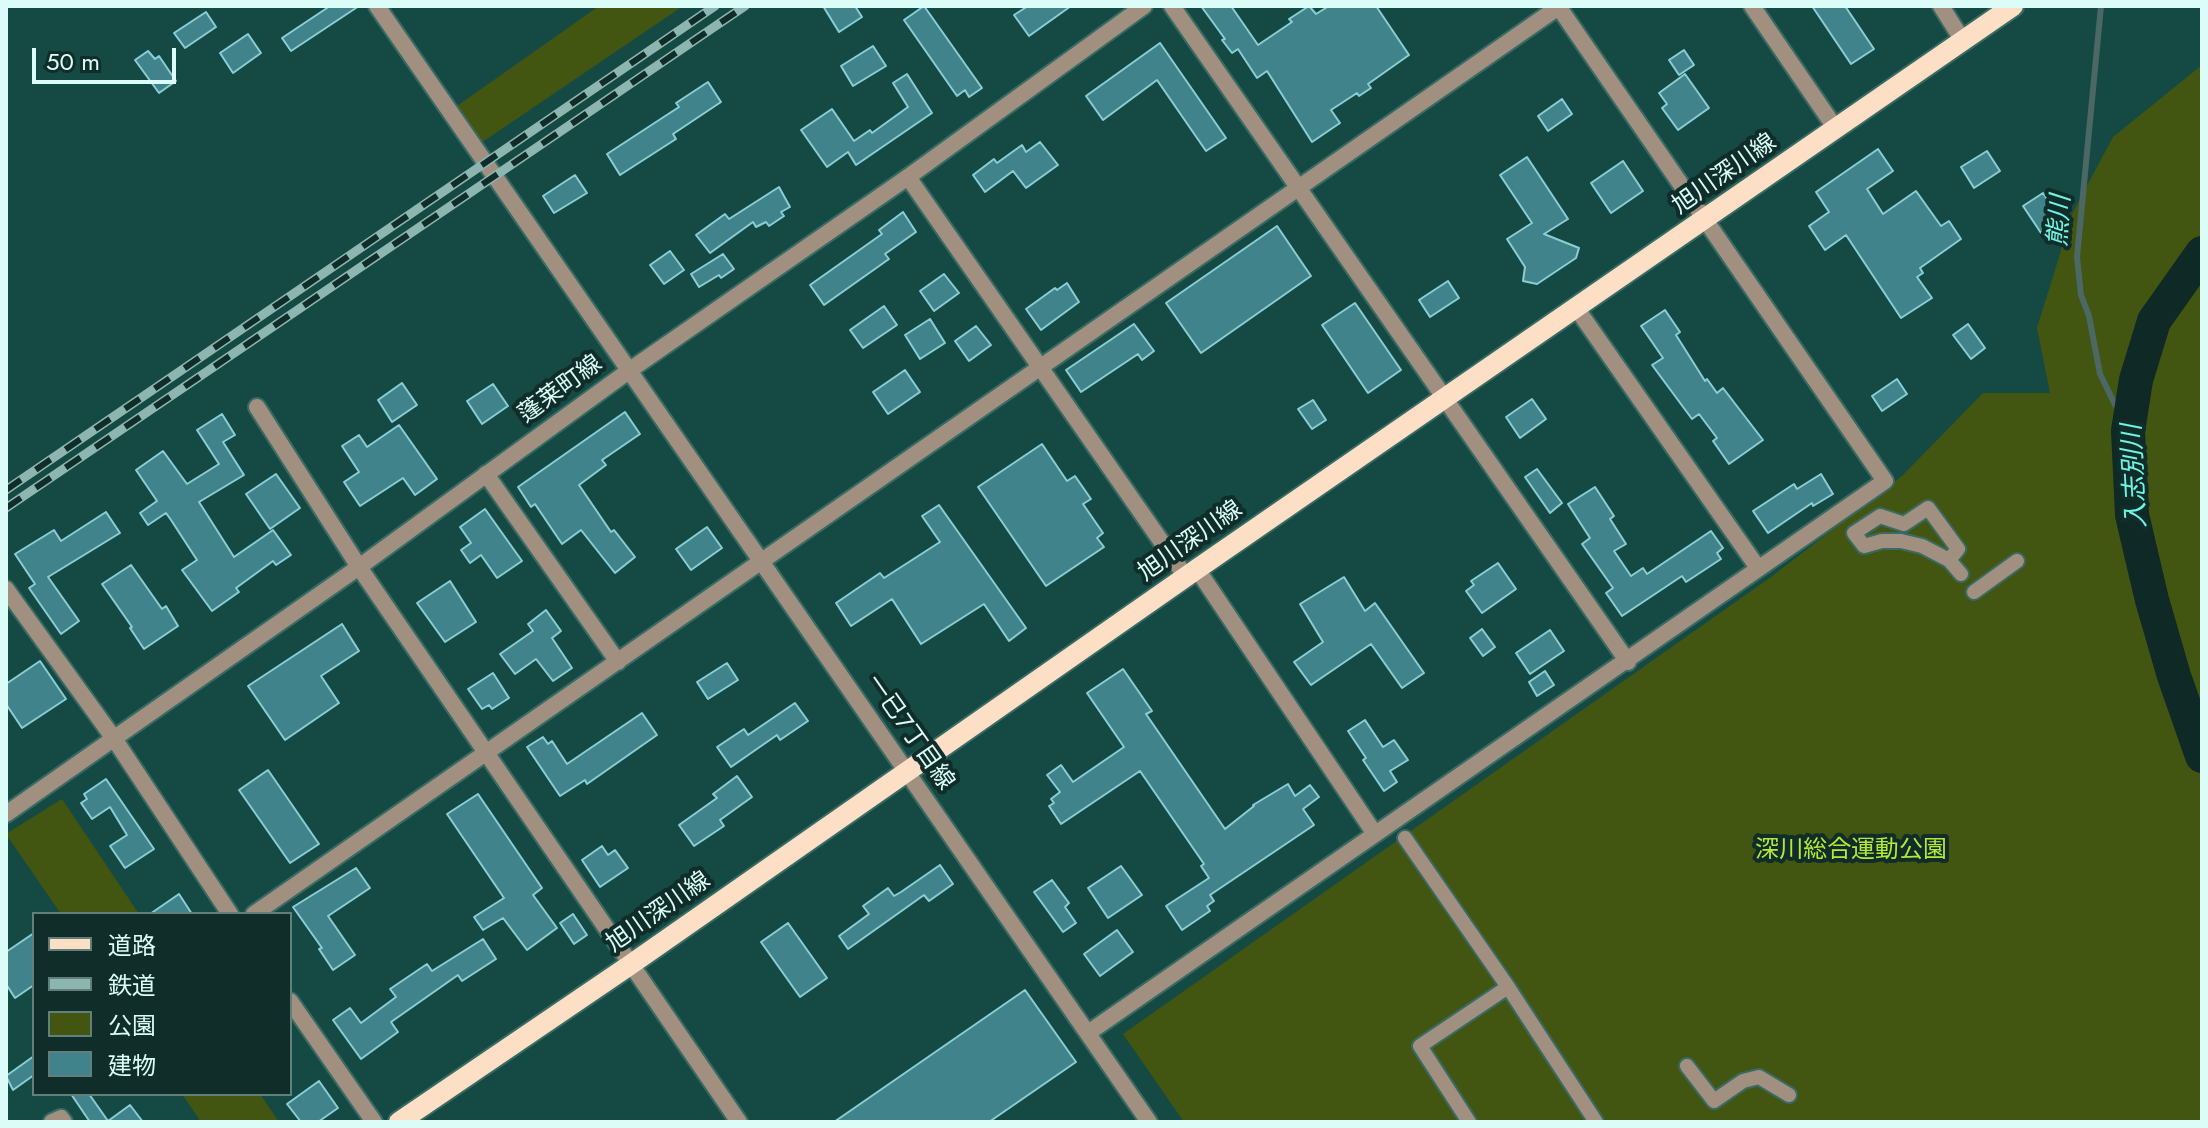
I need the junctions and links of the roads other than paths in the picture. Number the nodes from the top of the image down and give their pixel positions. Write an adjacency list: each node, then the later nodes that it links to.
1 (377, 6): 15 (street, 一已７丁目線)
2 (1144, 6): 10 (street, 蓬莱町線)
3 (1172, 6): 11 (street)
4 (1559, 6): 11 (street); 12 (street)
5 (1752, 6): 9 (street)
6 (1941, 6): 8 (street)
7 (2013, 6): 8 (main road, 旭川深川線)
8 (1963, 41): 9 (main road, 旭川深川線)
9 (1836, 129): 12 (main road, 旭川深川線)
10 (908, 177): 14 (street); 15 (street, 蓬莱町線)
11 (1298, 189): 14 (street); 16 (street)
12 (1705, 220): 13 (main road, 旭川深川線); 23 (street)
13 (1577, 309): 16 (main road, 旭川深川線); 23 (street)
14 (1040, 368): 21 (street); 24 (street)
15 (630, 370): 18 (street, 蓬莱町線); 21 (street, 一已７丁目線)
16 (1444, 400): 24 (main road, 旭川深川線); 29 (street)
17 (257, 407): 22 (street)
18 (486, 474): 22 (street, 蓬莱町線); 28 (street)
19 (1949, 560): 19 (street); 25 (street)
20 (2017, 561): 27 (street)
21 (762, 562): 28 (street); 32 (street, 一已７丁目線)
22 (359, 567): 30 (street, 蓬莱町線); 31 (street)
23 (1758, 568): 29 (street)
24 (1192, 573): 32 (main road, 旭川深川線); 34 (street)
25 (1961, 574)
26 (6, 589): 30 (street)
27 (1974, 592)
28 (618, 662): 31 (street)
29 (1628, 662): 34 (street)
30 (115, 740): 33 (street, 蓬莱町線); 36 (street)
31 (486, 754): 37 (street); 38 (street)
32 (906, 771): 38 (main road, 旭川深川線); 41 (street, 一已７丁目線)
33 (6, 814)
34 (1375, 834): 41 (street)
35 (1405, 838): 39 (street)
36 (229, 912)
37 (257, 912)
38 (630, 965): 47 (main road, 旭川深川線); 48 (street)
39 (1508, 987): 50 (street); 51 (street)
40 (292, 1004): 46 (street)
41 (1088, 1033): 49 (street, 一已７丁目線)
42 (1687, 1066): 43 (street)
43 (1789, 1095)
44 (52, 1122): 45 (street)
45 (64, 1122)
46 (374, 1122)
47 (399, 1122)
48 (739, 1122)
49 (1149, 1122)
50 (1469, 1122)
51 (1596, 1122)

